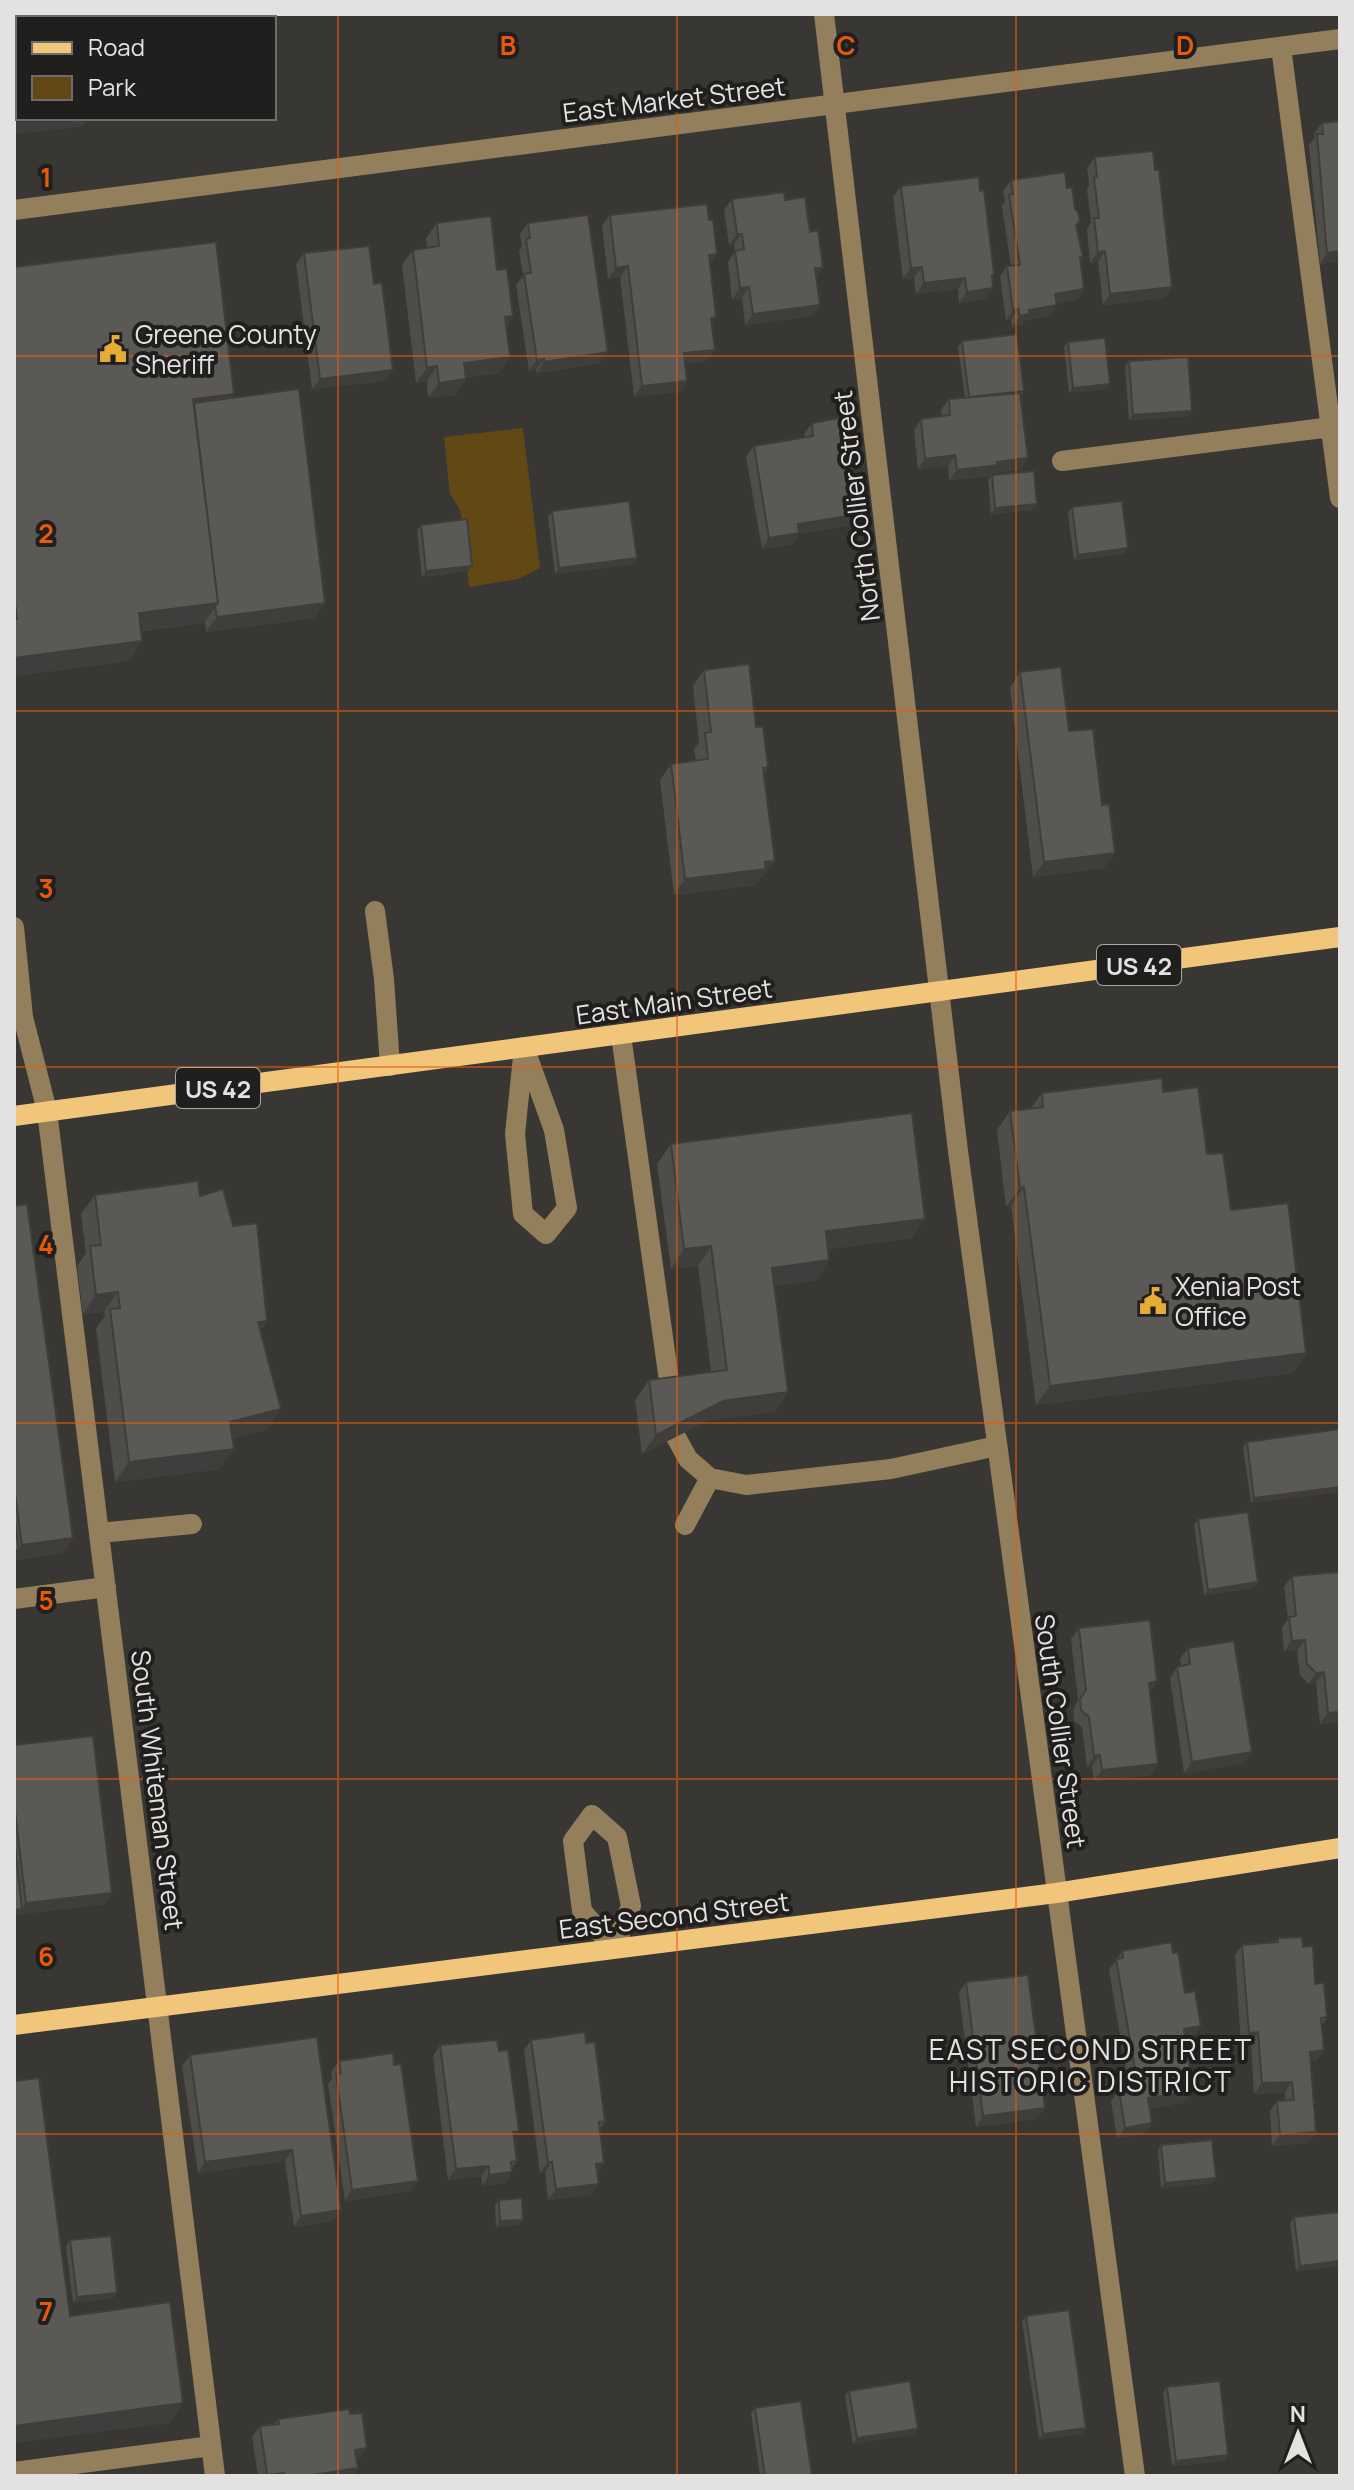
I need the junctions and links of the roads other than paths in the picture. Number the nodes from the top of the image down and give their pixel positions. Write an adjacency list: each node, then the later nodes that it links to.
1 (824, 14): 4 (street, North Collier Street)
2 (1340, 39): 3 (street, East Market Street)
3 (1281, 47): 4 (street, East Market Street); 6 (street)
4 (835, 104): 5 (street, East Market Street); 12 (street, North Collier Street)
5 (14, 210)
6 (1331, 427): 7 (street); 8 (street)
7 (1062, 461)
8 (1340, 498)
9 (375, 911): 15 (street)
10 (14, 927): 16 (street, South Whiteman Street)
11 (1340, 937): 12 (main road, East Main Street / US 42)
12 (939, 992): 13 (main road, East Main Street / US 42); 20 (street, South Collier Street)
13 (621, 1035): 14 (main road, East Main Street / US 42); 18 (street)
14 (524, 1047): 14 (street); 15 (main road, East Main Street / US 42)
15 (390, 1066): 16 (main road, East Main Street / US 42)
16 (47, 1111): 17 (main road, East Main Street / US 42); 24 (street, South Whiteman Street)
17 (14, 1116)
18 (671, 1395)
19 (676, 1437): 21 (street)
20 (997, 1446): 21 (street); 28 (street, South Collier Street)
21 (710, 1478): 23 (street)
22 (192, 1524): 24 (street)
23 (685, 1525)
24 (99, 1533): 25 (street, South Whiteman Street)
25 (106, 1587): 26 (street); 30 (street, South Whiteman Street)
26 (14, 1599)
27 (1340, 1848): 28 (main road, East Second Street)
28 (1056, 1893): 29 (main road, East Second Street); 35 (street, South Collier Street)
29 (614, 1948): 29 (street); 30 (main road, East Second Street)
30 (159, 2006): 31 (main road, East Second Street); 32 (street, South Whiteman Street)
31 (14, 2025)
32 (211, 2446): 33 (street); 34 (street, South Whiteman Street)
33 (14, 2472)
34 (215, 2476)
35 (1135, 2476)

